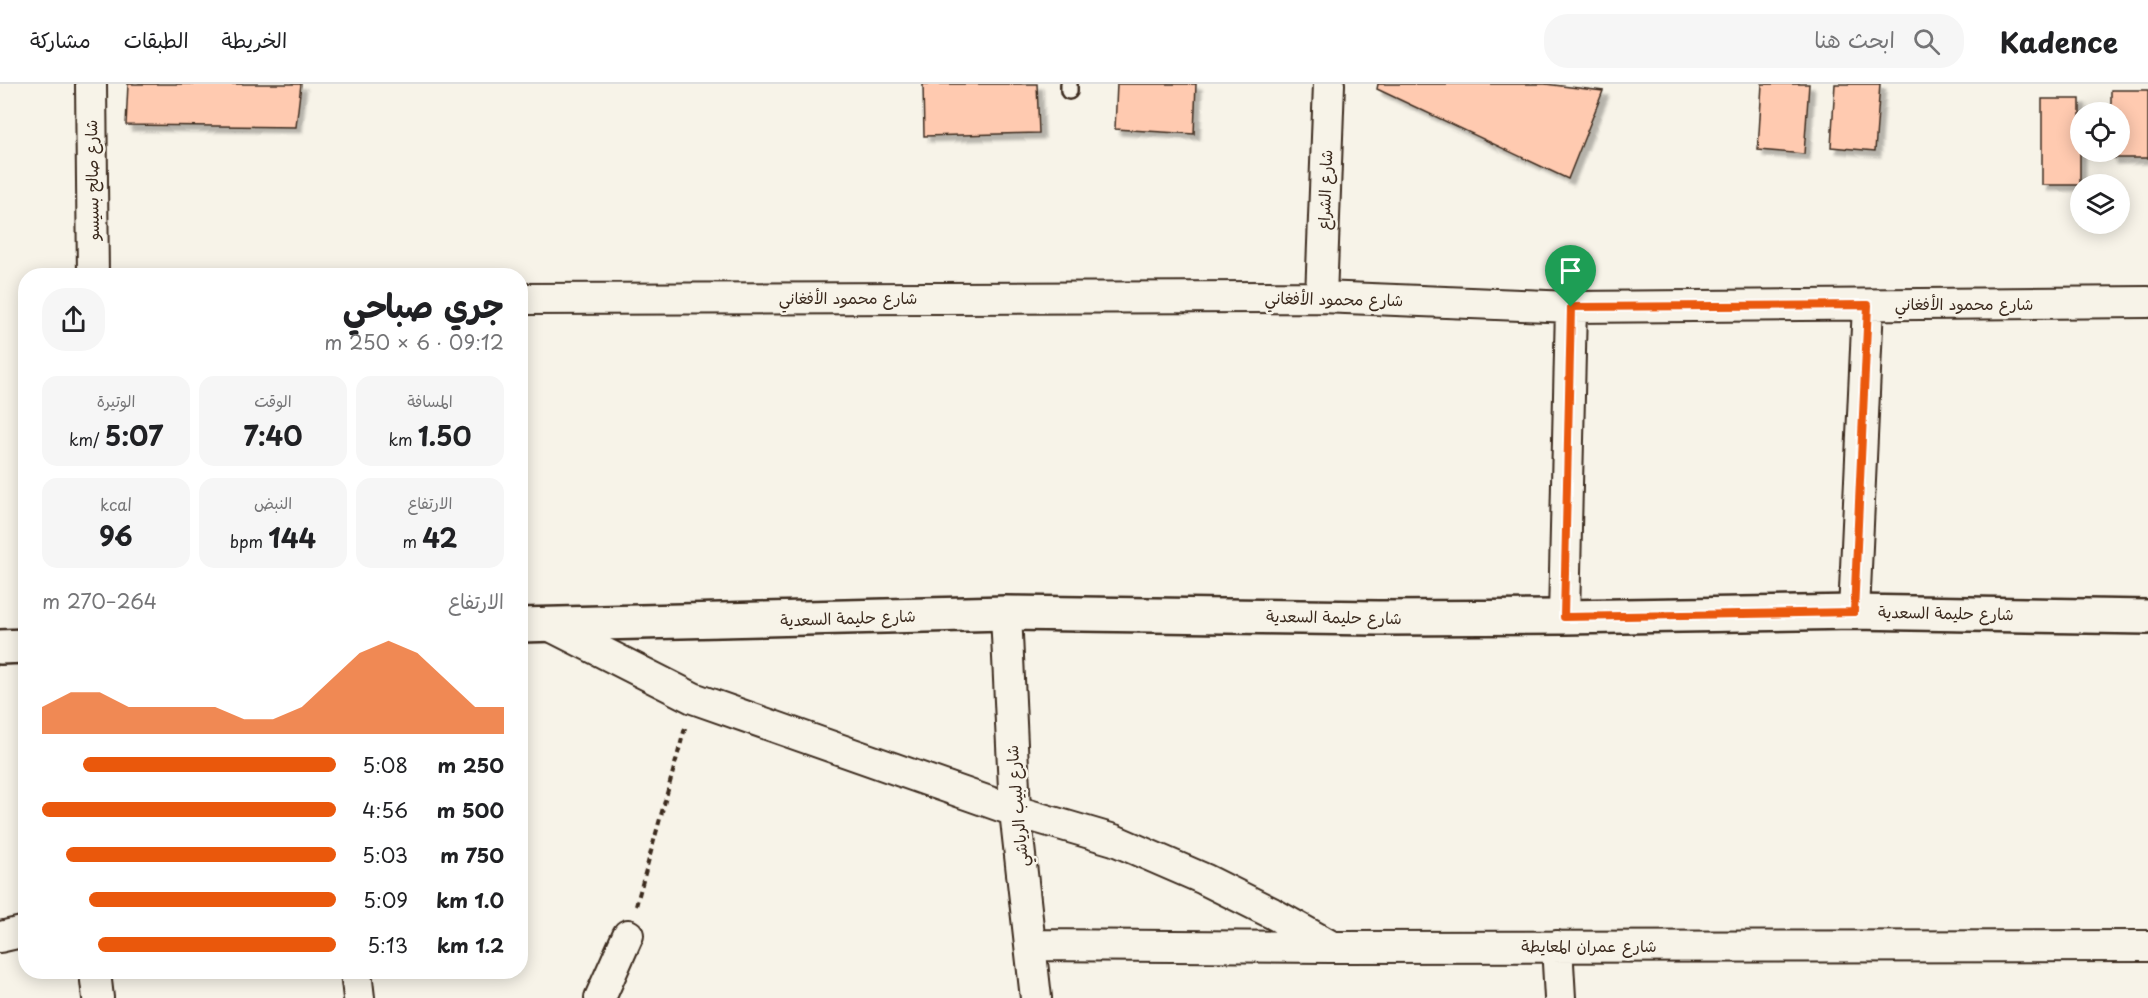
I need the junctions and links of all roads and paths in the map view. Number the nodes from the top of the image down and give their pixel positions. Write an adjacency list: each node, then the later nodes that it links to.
1 (92, 84): 3 (street, شارع صالح بسيسو)
2 (1329, 84): 4 (street, شارع الشراع)
3 (93, 268)
4 (1321, 297): 5 (street, شارع محمود الأفغاني); 8 (street, شارع محمود الأفغاني)
5 (528, 299)
6 (2148, 302): 7 (street, شارع محمود الأفغاني)
7 (1868, 305): 8 (street, شارع محمود الأفغاني); 9 (street)
8 (1571, 307): 11 (street)
9 (1854, 612): 11 (street, شارع حليمة السعدية); 12 (street, شارع حليمة السعدية)
10 (1006, 613): 11 (street, شارع حليمة السعدية); 13 (street, شارع حليمة السعدية); 17 (street, شارع لبيب الرياشي)
11 (1564, 617)
12 (2148, 617)
13 (533, 624): 16 (street)
14 (18, 646): 15 (street)
15 (0, 647)
16 (693, 698): 17 (street); 19 (path)
17 (1015, 811): 21 (street, شارع لبيب الرياشي); 24 (street)
18 (18, 933): 20 (street)
19 (628, 935): 29 (street)
20 (0, 937)
21 (1031, 945): 24 (street, شارع عمران المعايطة); 30 (street, شارع لبيب الرياشي)
22 (1557, 946): 23 (street, شارع عمران المعايطة); 24 (street, شارع عمران المعايطة); 31 (street)
23 (2148, 946)
24 (1332, 947)
25 (96, 979): 27 (street)
26 (357, 979): 28 (street)
27 (98, 998)
28 (359, 998)
29 (600, 998)
30 (1036, 998)
31 (1560, 998)

